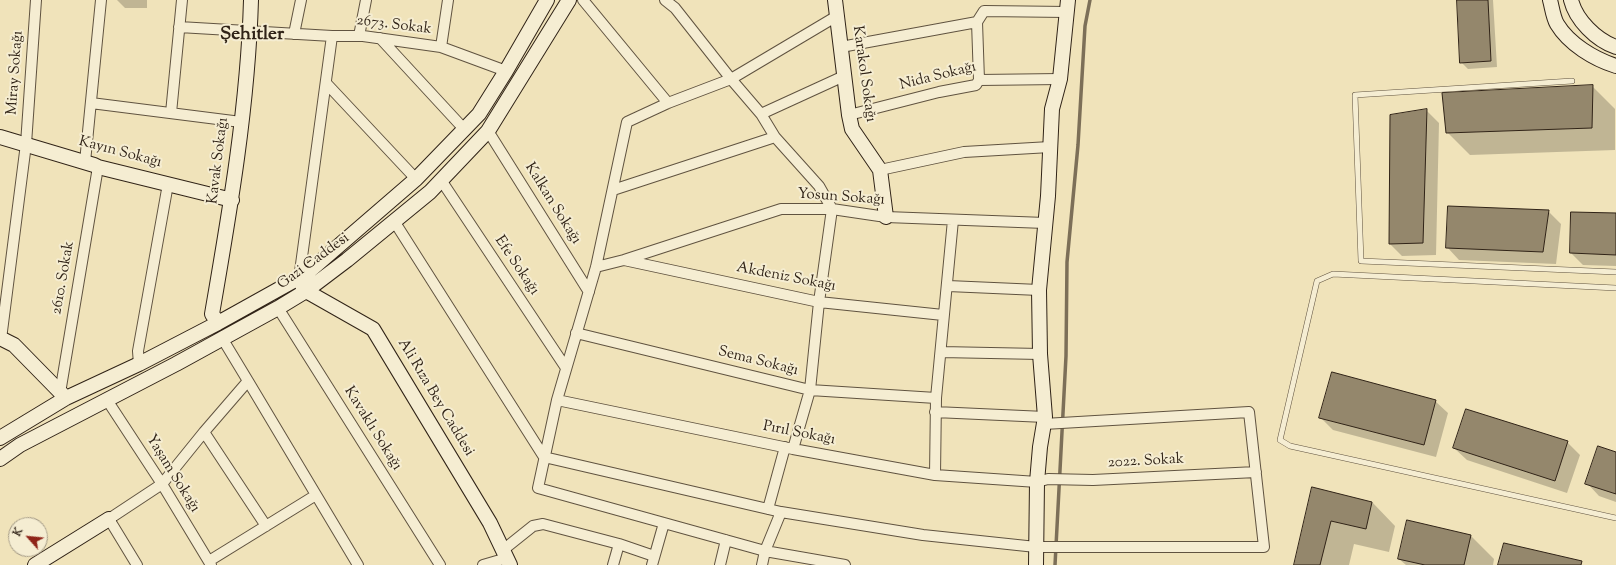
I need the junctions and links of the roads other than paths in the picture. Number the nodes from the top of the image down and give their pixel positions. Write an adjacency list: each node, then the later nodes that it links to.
1 (36, 0): 45 (street, Miray Sokağı)
2 (101, 0): 35 (street, 2610. Sokak)
3 (182, 0): 18 (street)
4 (251, 0): 19 (street, Kavak Sokağı)
5 (301, 0): 20 (street)
6 (366, 0): 22 (street)
7 (448, 0): 24 (street)
8 (547, 0): 28 (street, Gazi Caddesi)
9 (568, 0): 42 (street, Gazi Caddesi)
10 (583, 0): 36 (street)
11 (665, 0): 30 (street)
12 (835, 0): 16 (street, Karakol Sokağı)
13 (1550, 0): 27 (street)
14 (1570, 0): 26 (street)
15 (1068, 6): 17 (street); 31 (street)
16 (837, 16): 25 (street, Karakol Sokağı); 30 (street)
17 (977, 22): 25 (street); 32 (street)
18 (179, 27): 19 (street, 2673. Sokak); 37 (street)
19 (250, 32): 20 (street, 2673. Sokak); 40 (street, Kavak Sokağı)
20 (294, 34): 21 (street, 2673. Sokak)
21 (332, 36): 22 (street, 2673. Sokak); 34 (street)
22 (359, 36): 23 (street, 2673. Sokak)
23 (380, 38): 24 (street, 2673. Sokak); 41 (street)
24 (441, 47): 28 (street, 2673. Sokak)
25 (841, 47): 29 (street, Karakol Sokağı)
26 (1616, 47)
27 (1616, 66)
28 (506, 71): 41 (street, Gazi Caddesi)
29 (844, 76): 38 (street); 39 (street, Karakol Sokağı)
30 (731, 79): 36 (street); 38 (street)
31 (1060, 79): 32 (street, Nida Sokağı); 46 (street)
32 (979, 80): 39 (street, Nida Sokağı)
33 (1572, 81): 61 (lane)
34 (326, 84): 49 (street); 62 (street)
35 (91, 103): 37 (street); 47 (street, 2610. Sokak)
36 (668, 103): 52 (street)
37 (171, 113): 40 (street)
38 (761, 114): 44 (street)
39 (849, 114): 48 (street, Karakol Sokağı)
40 (241, 122): 53 (street, Kavak Sokağı)
41 (464, 129): 49 (street, Gazi Caddesi)
42 (488, 131): 50 (street, Gazi Caddesi); 67 (street, Kalkan Sokağı)
43 (0, 137): 45 (street, Kayın Sokağı)
44 (775, 137): 52 (street); 54 (street)
45 (26, 144): 47 (street, Kayın Sokağı); 73 (street, Miray Sokağı)
46 (1050, 147): 48 (street); 58 (street)
47 (91, 164): 51 (street, Kayın Sokağı); 81 (street, 2610. Sokak)
48 (880, 170): 55 (street, Karakol Sokağı)
49 (416, 179): 62 (street, Gazi Caddesi)
50 (441, 180): 57 (street, Gazi Caddesi); 78 (street, Efe Sokağı)
51 (168, 184): 53 (street, Kayın Sokağı); 77 (street)
52 (613, 190): 60 (street)
53 (232, 200): 71 (street, Kavak Sokağı)
54 (832, 209): 55 (street, Yosun Sokağı); 59 (street, Yosun Sokağı); 68 (street)
55 (886, 217): 56 (street, Yosun Sokağı)
56 (953, 220): 58 (street, Yosun Sokağı); 63 (street)
57 (394, 221): 66 (street, Gazi Caddesi); 90 (street)
58 (1045, 223): 65 (street)
59 (624, 260): 60 (street, Yosun Sokağı); 68 (street, Akdeniz Sokağı)
60 (596, 267): 67 (street)
61 (1616, 272)
62 (299, 279): 66 (street); 71 (street, Gazi Caddesi)
63 (948, 286): 65 (street); 70 (street)
64 (1616, 288): 99 (lane)
65 (1039, 290): 76 (street)
66 (306, 291): 69 (street, Gazi Caddesi); 107 (street, Ali Rıza Bey Caddesi)
67 (589, 292): 72 (street)
68 (819, 302): 70 (street, Akdeniz Sokağı); 80 (street)
69 (278, 308): 74 (street, Gazi Caddesi); 113 (street, Kavaklı Sokağı)
70 (943, 315): 75 (street)
71 (218, 323): 77 (street, Gazi Caddesi)
72 (576, 333): 78 (street); 80 (street, Sema Sokağı)
73 (1, 338): 81 (street)
74 (222, 338): 79 (street); 83 (street, Gazi Caddesi)
75 (941, 352): 76 (street); 82 (street)
76 (1040, 354): 86 (street)
77 (139, 364): 81 (street, Gazi Caddesi)
78 (566, 368): 84 (street)
79 (248, 381): 87 (street); 96 (street)
80 (810, 390): 82 (street, Sema Sokağı); 89 (street)
81 (63, 395): 88 (street, Gazi Caddesi)
82 (936, 398): 85 (street)
83 (107, 400): 91 (street, Gazi Caddesi); 95 (street, Yaşam Sokağı)
84 (557, 400): 89 (street, Pırıl Sokağı); 90 (street)
85 (935, 412): 86 (street); 93 (street)
86 (1047, 421): 92 (street); 94 (street)
87 (204, 432): 95 (street); 102 (street)
88 (0, 438)
89 (789, 448): 93 (street, Pırıl Sokağı); 97 (street)
90 (544, 457): 97 (street); 101 (street)
91 (0, 459)
92 (1256, 472): 94 (street, 2022. Sokak); 105 (street)
93 (935, 475): 94 (street, Pırıl Sokağı)
94 (1043, 481): 105 (street)
95 (162, 484): 100 (street); 109 (street, Yaşam Sokağı)
96 (316, 495): 102 (street); 112 (street)
97 (768, 509): 98 (street)
98 (781, 512): 105 (street); 106 (street)
99 (1616, 518)
100 (109, 519): 110 (street); 111 (street)
101 (664, 523): 103 (street); 108 (street)
102 (266, 526): 109 (street)
103 (726, 540): 106 (street); 116 (street)
104 (619, 544): 107 (street); 108 (street); 115 (street)
105 (1039, 547): 119 (street)
106 (766, 551): 117 (street); 118 (street)
107 (506, 558): 114 (street)
108 (653, 561)
109 (210, 563)
110 (35, 565)
111 (137, 565)
112 (358, 565)
113 (440, 565)
114 (483, 565)
115 (613, 565)
116 (720, 565)
117 (762, 565)
118 (845, 565)
119 (1036, 565)

